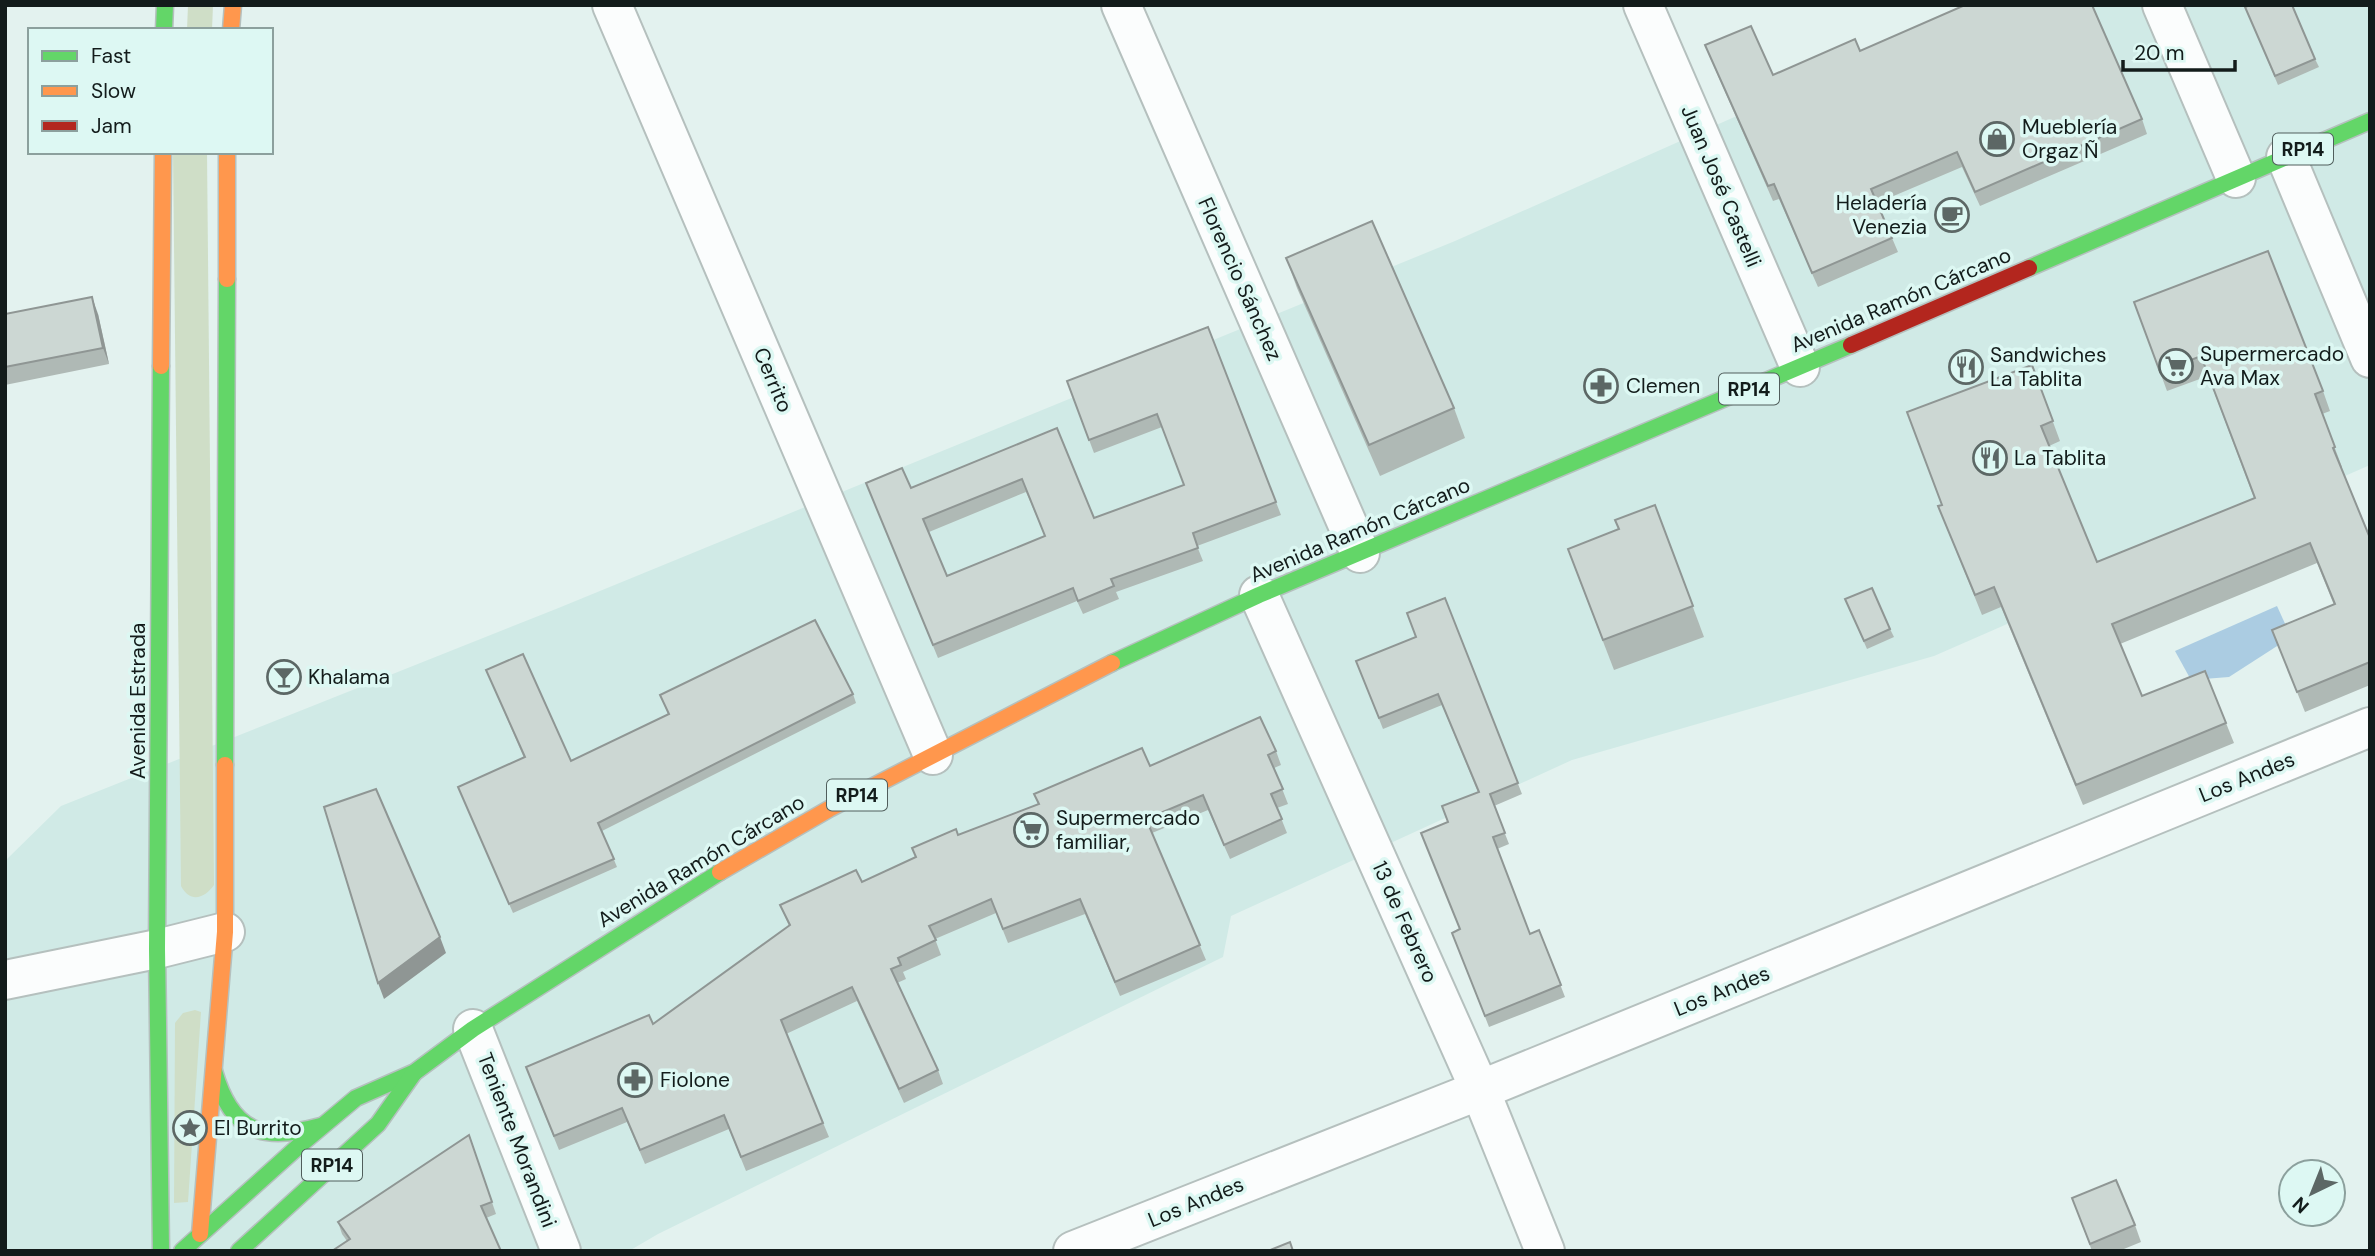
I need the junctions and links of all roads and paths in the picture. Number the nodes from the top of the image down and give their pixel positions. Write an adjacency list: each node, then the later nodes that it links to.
1 (165, 5): 7 (main road)
2 (233, 5): 8 (main road)
3 (612, 5): 19 (street, Cerrito)
4 (1121, 5): 16 (street, Florencio Sánchez)
5 (1643, 5): 15 (street, Juan José Castelli)
6 (2162, 5): 13 (street)
7 (164, 28)
8 (231, 28)
9 (2370, 121): 12 (main road, Avenida Ramón Cárcano / RP14)
10 (163, 154): 21 (main road, Avenida Estrada)
11 (228, 154): 20 (main road)
12 (2286, 157): 13 (main road, Avenida Ramón Cárcano / RP14); 14 (street)
13 (2236, 178): 15 (main road, Avenida Ramón Cárcano / RP14)
14 (2370, 358)
15 (1800, 367): 16 (main road, Avenida Ramón Cárcano / RP14)
16 (1360, 553): 17 (main road, Avenida Ramón Cárcano / RP14)
17 (1259, 595): 19 (main road, Avenida Ramón Cárcano / RP14); 26 (street, 13 de Febrero)
18 (2370, 727): 26 (street, Los Andes)
19 (933, 755): 23 (main road, Avenida Ramón Cárcano / RP14)
20 (225, 932): 21 (street); 24 (main road)
21 (157, 949): 22 (street); 29 (main road, Avenida Estrada)
22 (5, 980)
23 (473, 1028): 25 (main road, Avenida Ramón Cárcano / RP14); 33 (street, Teniente Morandini)
24 (214, 1071): 27 (main road); 28 (main road)
25 (415, 1072): 27 (main road, Avenida Ramón Cárcano / RP14); 32 (main road, Avenida Ramón Cárcano / RP14)
26 (1480, 1090): 34 (street, Los Andes); 35 (street, 13 de Febrero)
27 (321, 1126): 28 (main road, Avenida Ramón Cárcano / RP14)
28 (200, 1234): 30 (main road, Avenida Ramón Cárcano / RP14); 31 (main road)
29 (161, 1251)
30 (182, 1251)
31 (198, 1251)
32 (239, 1251)
33 (561, 1251)
34 (1073, 1251)
35 (1545, 1251)

